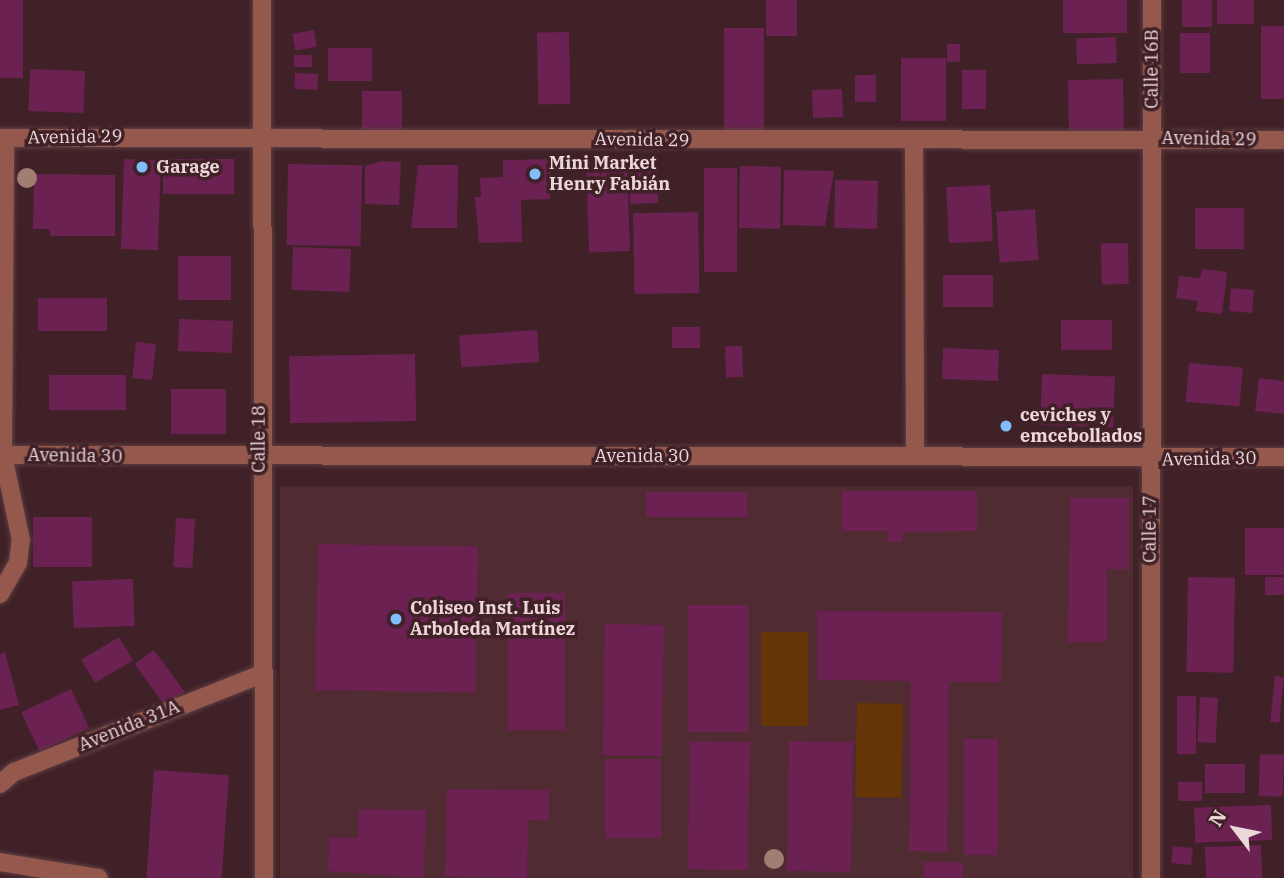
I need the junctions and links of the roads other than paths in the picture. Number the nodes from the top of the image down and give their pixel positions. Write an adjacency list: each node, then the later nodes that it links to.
1 (261, 0): 3 (street, Calle 18)
2 (1152, 0): 5 (street, Calle 16B)
3 (263, 134): 4 (street, Avenida 29); 7 (street, Avenida 29); 11 (street, Calle 18)
4 (3, 138): 8 (street)
5 (1152, 138): 6 (street, Avenida 29); 7 (street, Avenida 29); 12 (street, Calle 17)
6 (1284, 140)
7 (914, 144): 9 (street)
8 (1, 455): 11 (street, Avenida 30); 13 (street)
9 (915, 455): 11 (street, Avenida 30); 12 (street, Avenida 30)
10 (1284, 457): 12 (street, Avenida 30)
11 (258, 458): 14 (street, Calle 18)
12 (1151, 460): 19 (street, Calle 17)
13 (5, 589)
14 (261, 674): 15 (street, Avenida 31A); 18 (street, Calle 18)
15 (0, 784)
16 (0, 862): 17 (street)
17 (99, 878)
18 (264, 878)
19 (1151, 878)

